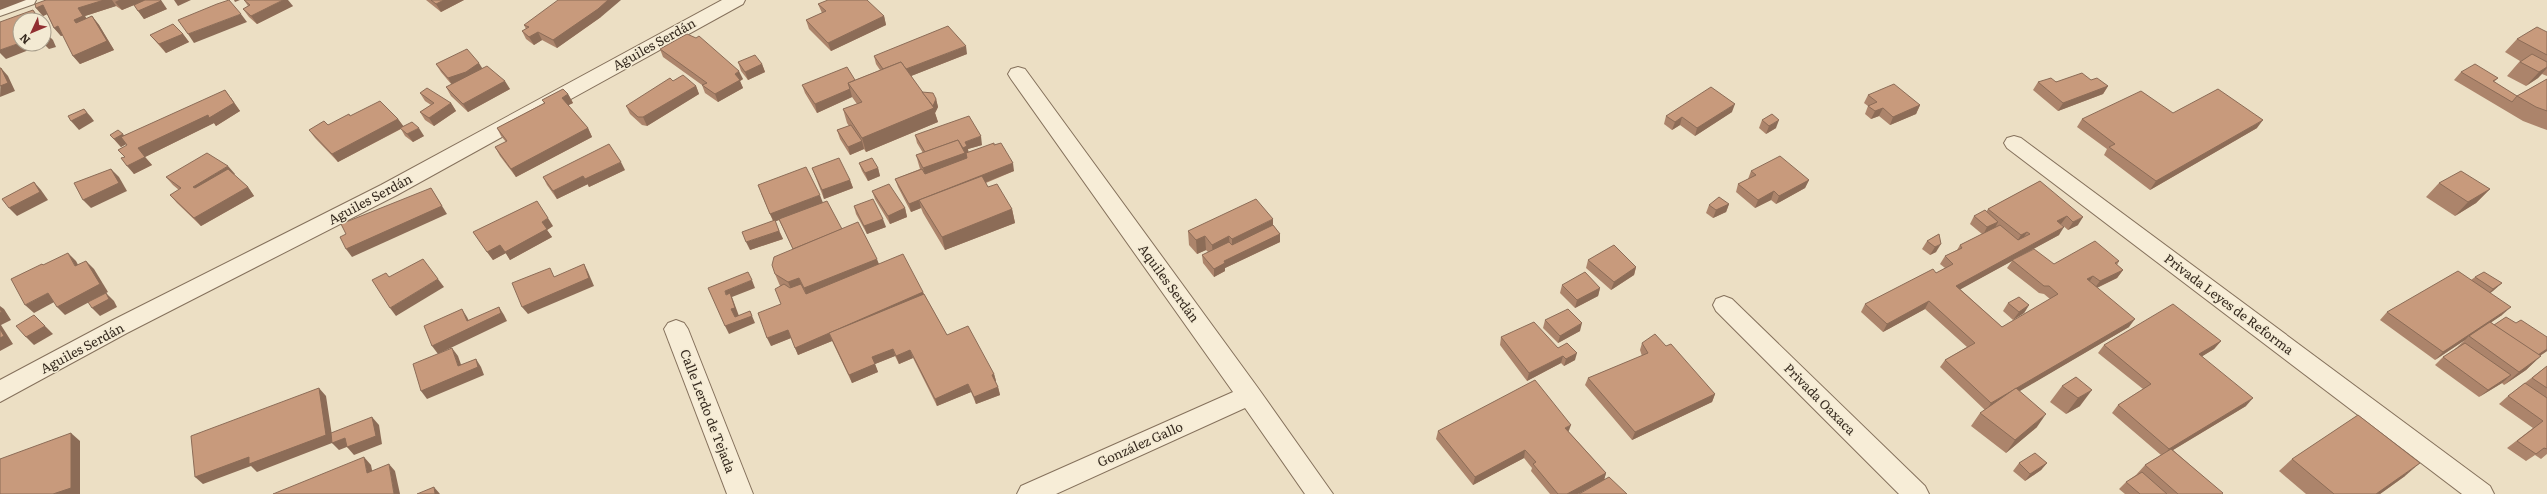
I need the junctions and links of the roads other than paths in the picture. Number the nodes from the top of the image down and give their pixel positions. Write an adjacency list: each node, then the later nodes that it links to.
1 (28, 0): 3 (street)
2 (723, 2): 8 (street, Aguiles Serdán)
3 (0, 10)
4 (1018, 74): 9 (street, Aquiles Serdán)
5 (2014, 143): 14 (street, Privada Leyes de Reforma)
6 (1724, 305): 13 (street, Privada Oaxaca)
7 (676, 329): 10 (street, Calle Lerdo de Tejada)
8 (0, 392)
9 (1250, 395): 11 (street, González Gallo); 12 (street, Aquiles Serdán)
10 (740, 494)
11 (1030, 494)
12 (1320, 494)
13 (1916, 494)
14 (2481, 494)

